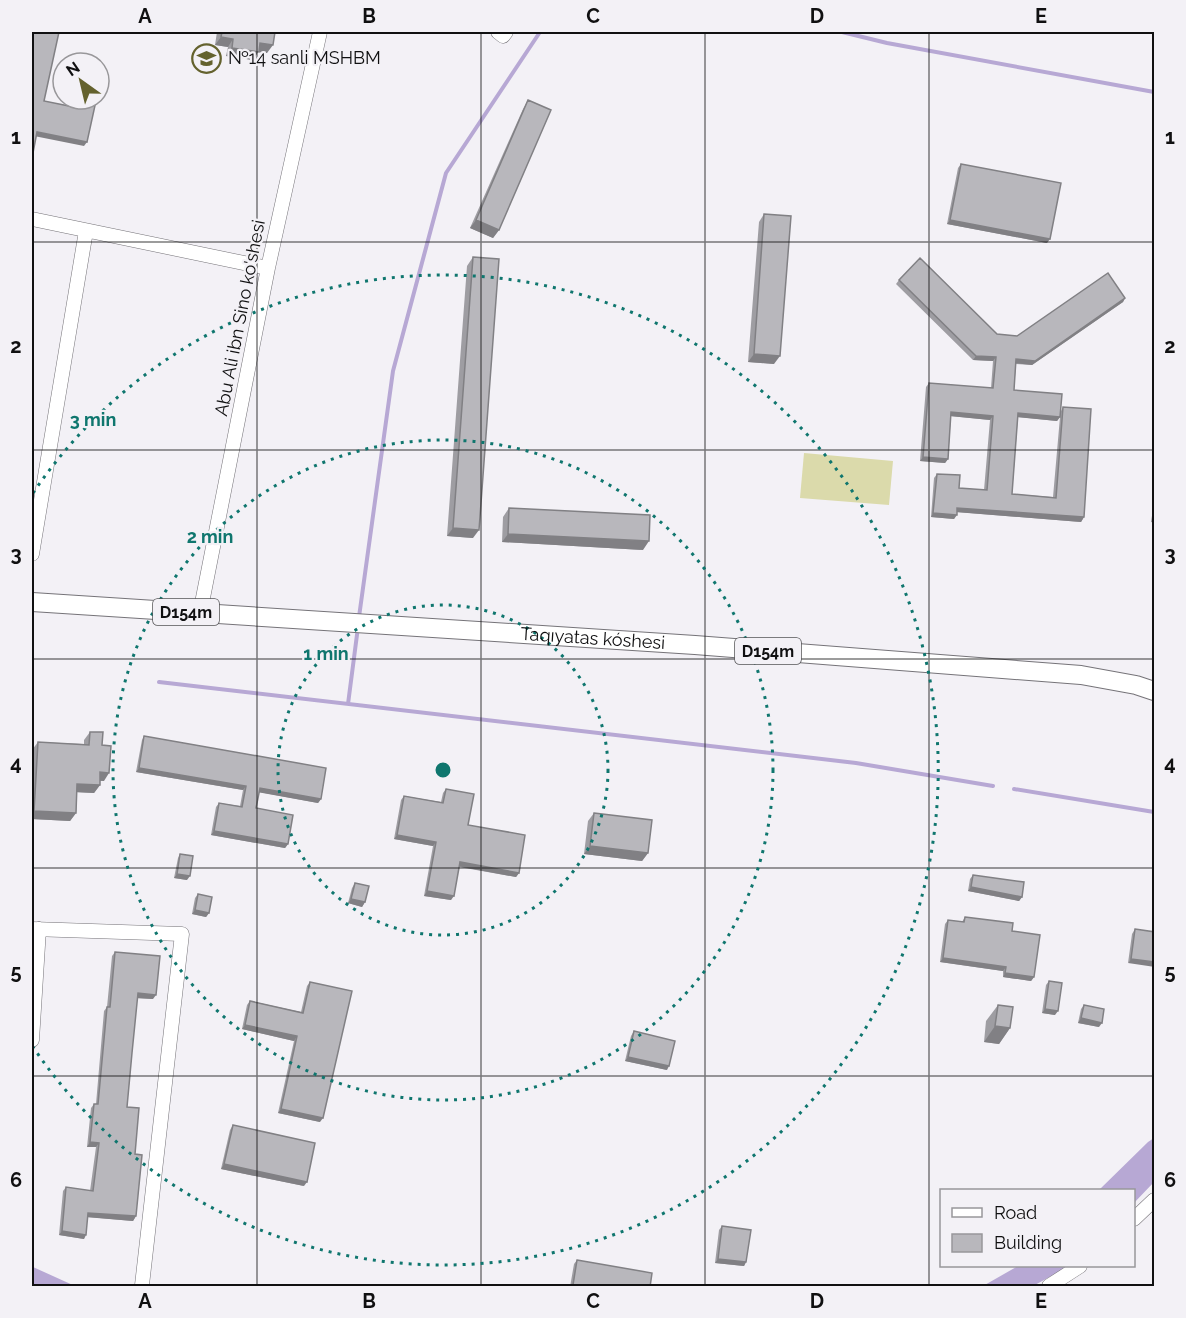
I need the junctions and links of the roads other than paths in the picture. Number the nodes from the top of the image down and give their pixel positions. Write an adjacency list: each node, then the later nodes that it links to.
1 (320, 32): 6 (street, Abu Ali ibn Sino ko'shesi)
2 (498, 32): 3 (street)
3 (506, 32)
4 (32, 219): 5 (street)
5 (86, 231): 6 (street); 7 (street)
6 (268, 268): 9 (street, Abu Ali ibn Sino ko'shesi)
7 (32, 554)
8 (32, 602): 9 (main road, Taqıyatas kóshesi / D154m)
9 (200, 613): 10 (main road, Taqıyatas kóshesi / D154m)
10 (1155, 691)
11 (35, 929): 12 (street); 16 (street)
12 (32, 1040)
13 (1155, 1200): 14 (street)
14 (1135, 1218)
15 (1078, 1267): 17 (street)
16 (142, 1285)
17 (1048, 1287)

